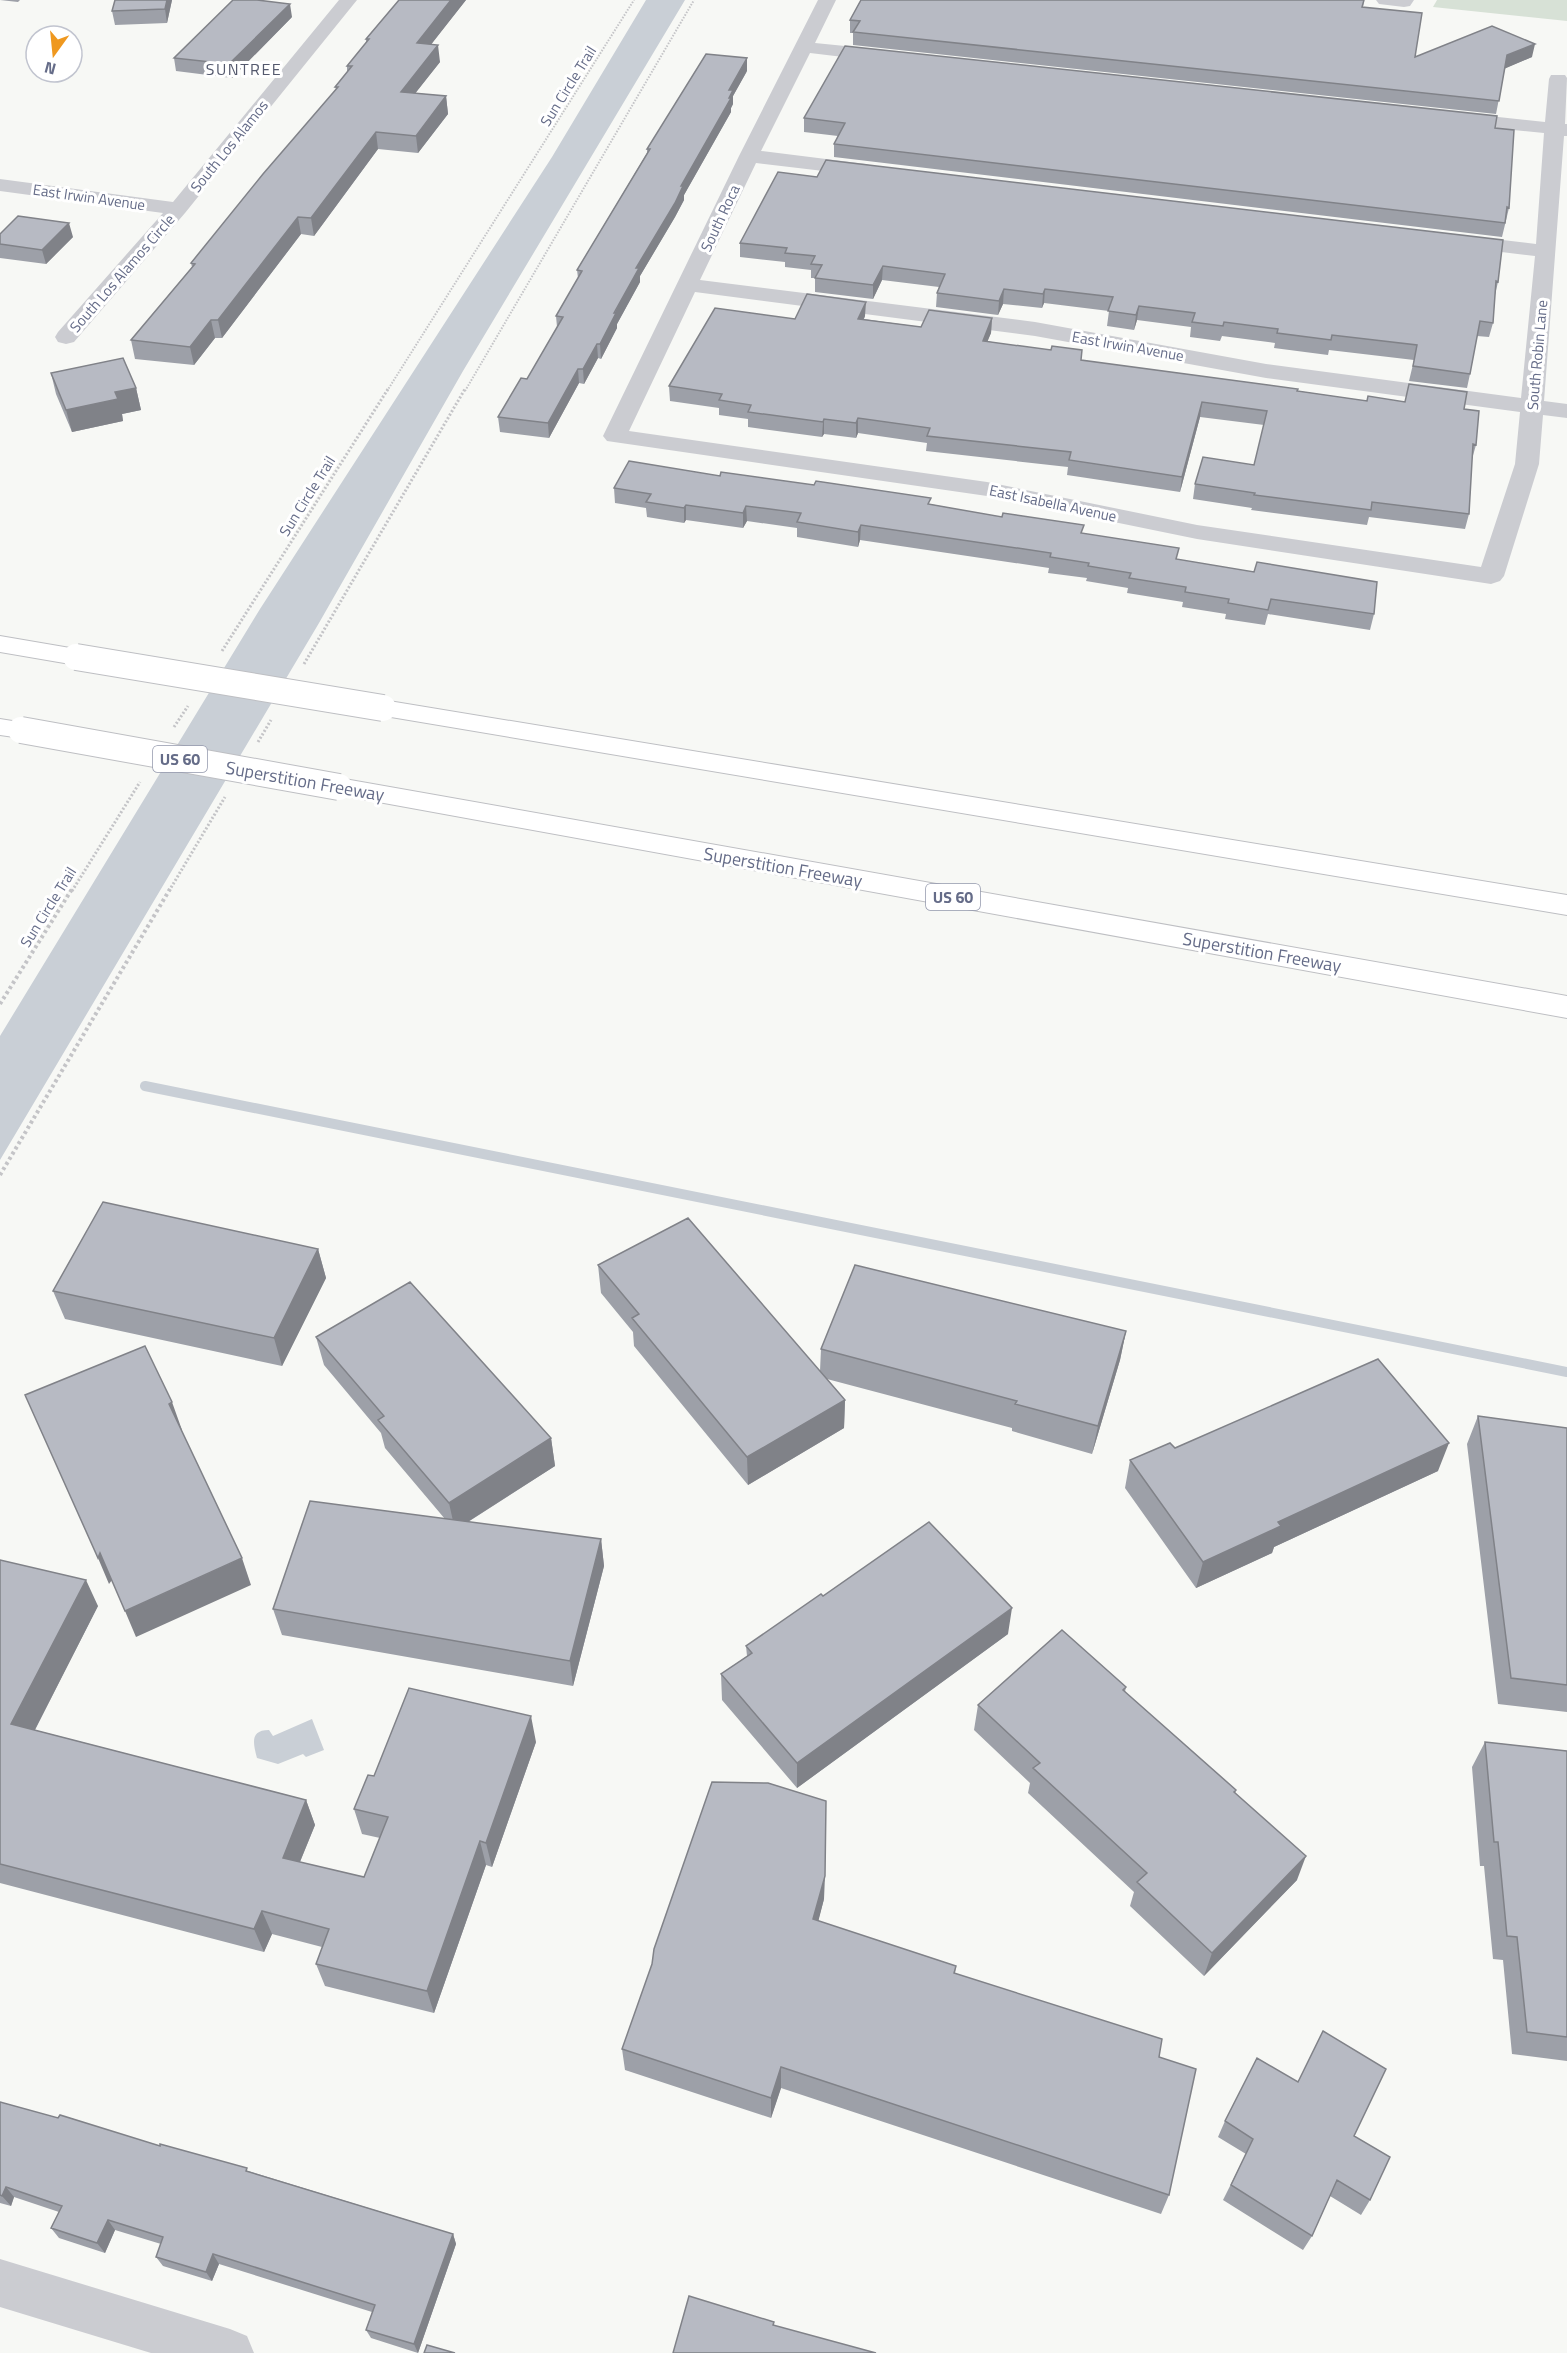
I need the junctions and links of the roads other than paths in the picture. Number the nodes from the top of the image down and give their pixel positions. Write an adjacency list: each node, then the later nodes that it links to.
1 (348, 0): 13 (street, South Los Alamos)
2 (827, 0): 5 (street, South Roca)
3 (1385, 0): 4 (street)
4 (1405, 1)
5 (803, 47): 6 (street); 10 (street, South Roca)
6 (898, 58)
7 (1558, 79): 9 (street, South Robin Lane)
8 (1435, 116): 9 (street)
9 (1561, 129): 15 (street, South Robin Lane)
10 (749, 156): 11 (street); 16 (street, South Roca)
11 (880, 172)
12 (0, 185): 13 (street, East Irwin Avenue)
13 (178, 209): 17 (street, South Los Alamos Circle)
14 (1439, 238): 15 (street)
15 (1546, 251): 18 (street, South Robin Lane)
16 (688, 285): 18 (street, East Irwin Avenue); 20 (street, South Roca)
17 (66, 337)
18 (1533, 406): 19 (street, East Irwin Avenue); 21 (street, South Robin Lane)
19 (1567, 411)
20 (615, 436): 21 (street, East Isabella Avenue)
21 (1491, 576)
22 (0, 644): 24 (highway, bridge)
23 (10, 728): 25 (highway, Superstition Freeway / US 60, bridge)
24 (1567, 905)
25 (1567, 1007)
26 (3, 2291): 27 (street)
27 (230, 2353)

